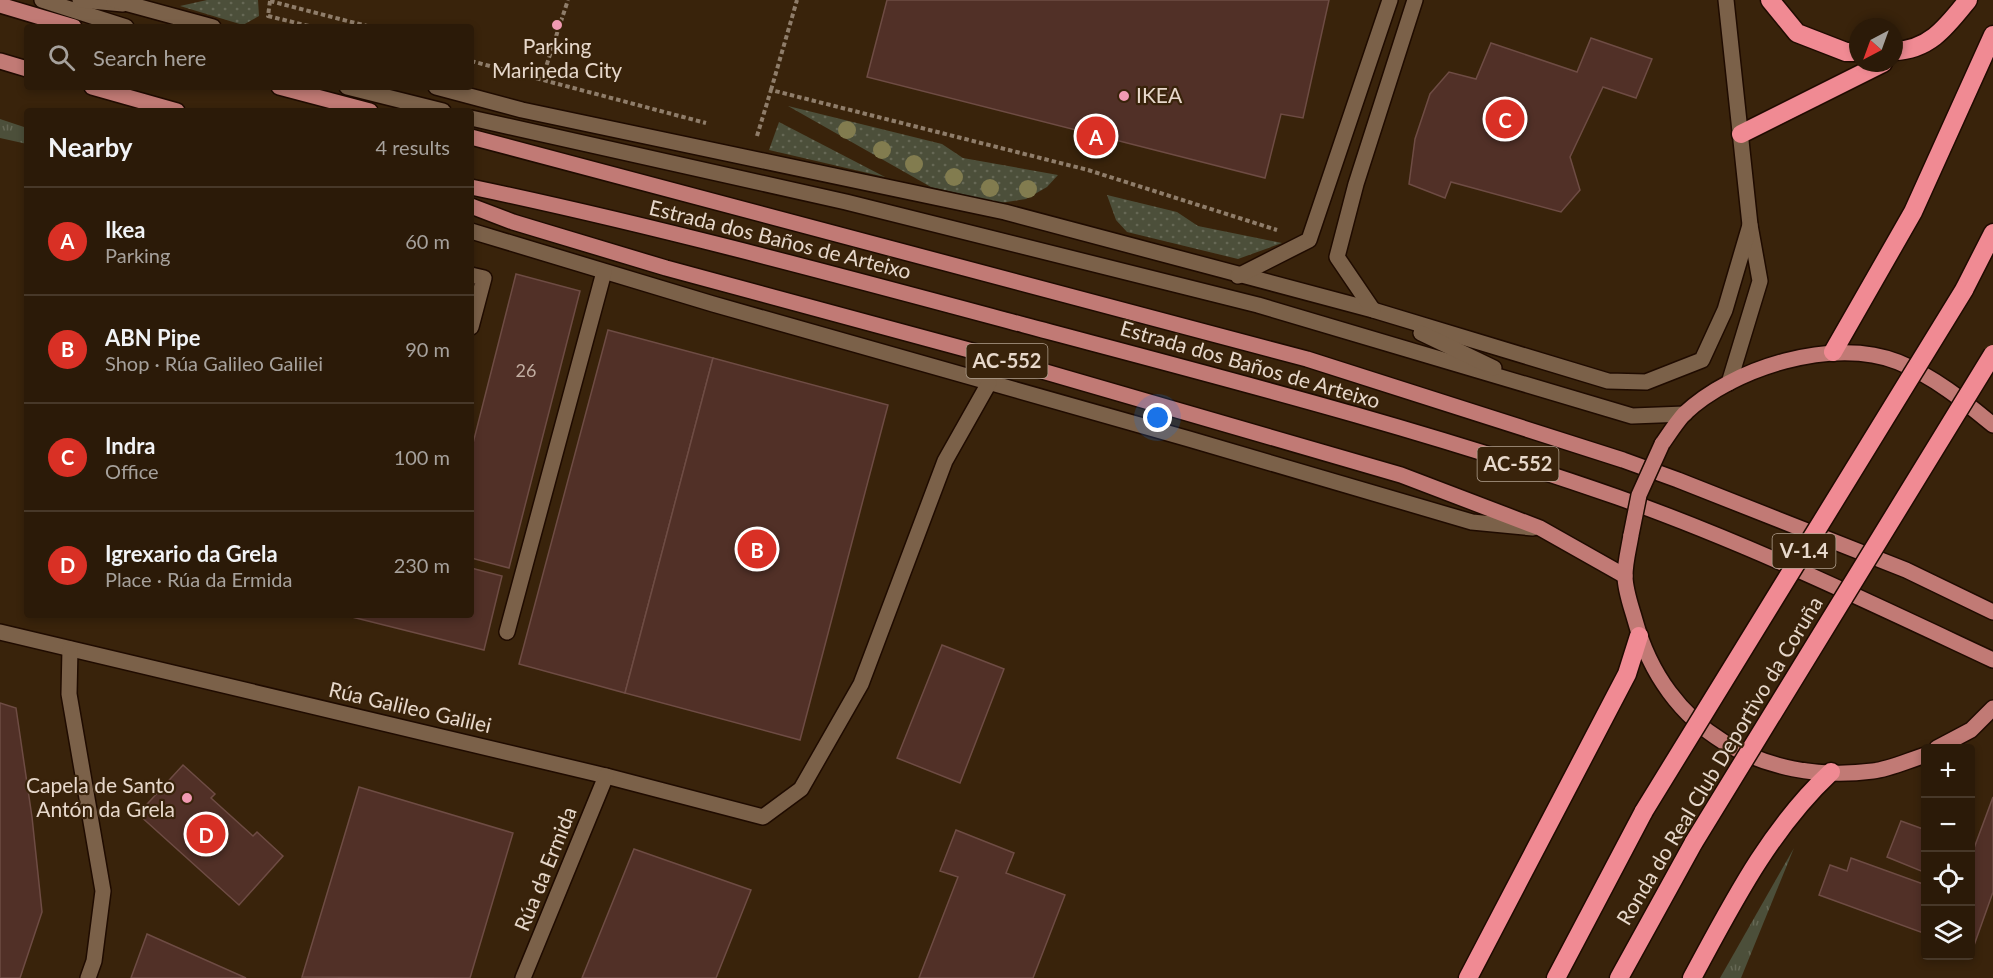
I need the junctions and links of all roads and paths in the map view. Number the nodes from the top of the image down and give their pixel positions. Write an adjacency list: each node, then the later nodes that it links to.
1 (42, 0): 15 (street)
2 (80, 0): 13 (street)
3 (114, 0): 13 (street)
4 (568, 0): 26 (path)
5 (797, 0): 31 (path)
6 (1390, 0): 45 (street)
7 (1415, 0): 49 (street)
8 (1726, 0): 38 (street)
9 (1770, 0): 21 (highway)
10 (1968, 0): 20 (highway)
11 (270, 1): 17 (path); 18 (path)
12 (0, 5): 14 (main road)
13 (132, 5): 16 (street)
14 (64, 24)
15 (117, 24)
16 (202, 24)
17 (301, 24)
18 (359, 24)
19 (1993, 35): 51 (highway)
20 (1903, 51)
21 (1849, 52)
22 (0, 61): 24 (main road)
23 (474, 62): 26 (path)
24 (24, 68)
25 (1865, 72): 38 (highway)
26 (542, 79): 36 (path)
27 (103, 90): 32 (main road)
28 (290, 90): 33 (main road)
29 (359, 90): 34 (street)
30 (447, 90): 48 (street)
31 (771, 90): 37 (path); 45 (path)
32 (166, 108)
33 (359, 108)
34 (431, 108)
35 (474, 119): 55 (street)
36 (712, 124)
37 (747, 133)
38 (1741, 134): 42 (street)
39 (474, 139): 60 (main road, Estrada dos Baños de Arteixo / AC-552)
40 (474, 188): 65 (main road, Estrada dos Baños de Arteixo / AC-552)
41 (474, 207): 58 (main road, AC-552)
42 (1750, 225): 49 (street); 54 (street)
43 (474, 232): 46 (street)
44 (1993, 233): 76 (highway, Ronda do Real Club Deportivo da Coruña / V-1.4, bridge)
45 (1309, 240): 48 (street)
46 (604, 272): 53 (street); 62 (street)
47 (474, 276): 50 (street)
48 (1238, 276): 49 (street)
49 (1373, 310): 55 (street)
50 (474, 315)
51 (1833, 352): 54 (main road); 57 (main road)
52 (1993, 354): 77 (highway, Ronda do Real Club Deportivo da Coruña / V-1.4, bridge)
53 (989, 383): 58 (street); 72 (street, Rúa Galileo Galilei)
54 (1729, 383): 56 (main road)
55 (1537, 389): 56 (street)
56 (1684, 414): 59 (main road, bridge)
57 (1993, 425)
58 (1540, 528): 59 (main road, AC-552)
59 (1625, 576): 63 (main road)
60 (1993, 612)
61 (0, 632): 64 (street, Rúa Galileo Galilei)
62 (507, 632)
63 (1639, 636): 71 (main road); 75 (highway)
64 (70, 649): 72 (street, Rúa Galileo Galilei); 73 (street)
65 (1993, 660)
66 (1993, 708): 68 (main road)
67 (1993, 725): 68 (main road)
68 (1971, 730): 69 (main road)
69 (1945, 744)
70 (1921, 757): 71 (main road)
71 (1832, 772): 78 (highway)
72 (606, 776): 74 (street, Rúa da Ermida)
73 (88, 978)
74 (523, 978)
75 (1468, 978)
76 (1556, 978)
77 (1619, 978)
78 (1692, 978)

